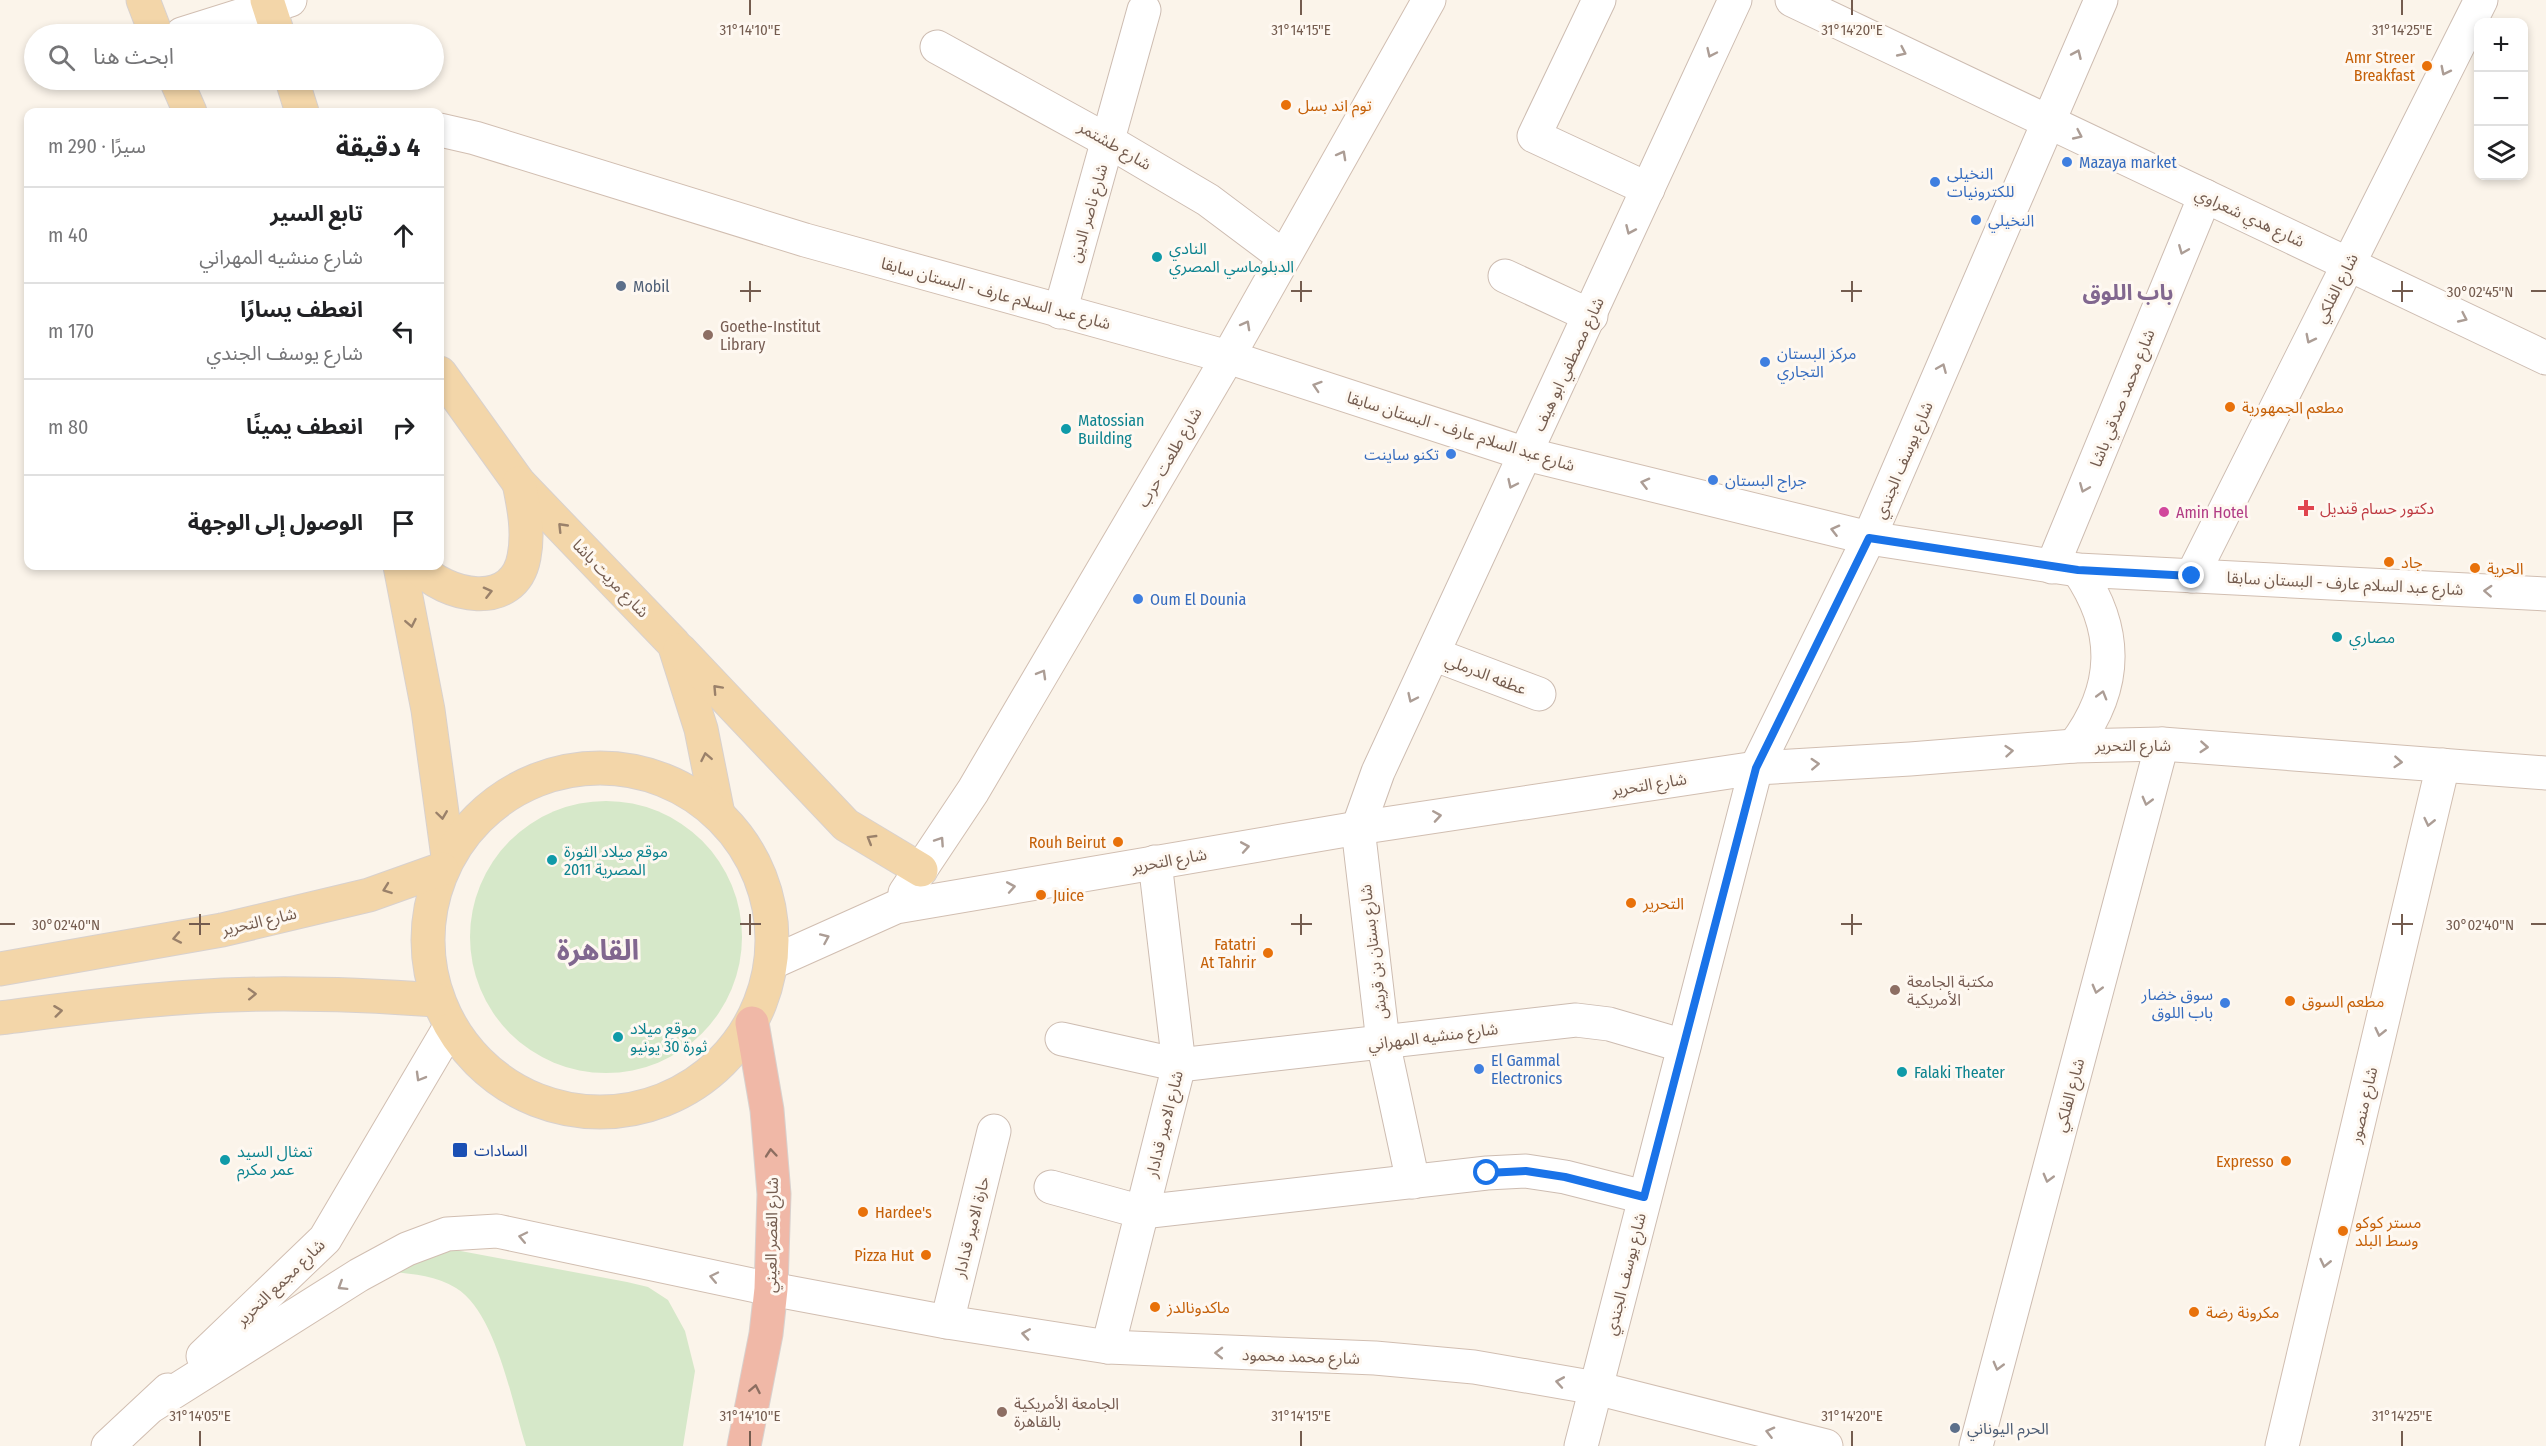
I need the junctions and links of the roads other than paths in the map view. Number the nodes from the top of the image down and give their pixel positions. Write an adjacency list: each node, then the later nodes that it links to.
1 (143, 0): 10 (main road)
2 (1429, 0): 22 (street, شارع طلعت حرب, one-way to 2)
3 (1599, 0): 20 (street)
4 (1735, 0): 20 (street, شارع مصطفي ابو هيف, one-way to 20)
5 (2101, 0): 17 (street, شارع يوسف الجندي, one-way to 5)
6 (2481, 0): 23 (street, شارع الفلكي, one-way to 23)
7 (1807, 3): 17 (street, شارع هدي شعراوي, one-way to 17)
8 (276, 10): 11 (street)
9 (1144, 10): 19 (street, شارع ناصر الدين)
10 (152, 24)
11 (221, 24)
12 (937, 47): 19 (street, شارع طشتمر)
13 (180, 90): 15 (main road)
14 (295, 90): 16 (main road)
15 (188, 108)
16 (301, 108)
17 (2048, 121): 21 (street, شارع هدي شعراوي, one-way to 21); 32 (street, شارع يوسف الجندي, one-way to 17)
18 (444, 131): 25 (street, شارع عبد السلام عارف - البستان سابقا)
19 (1108, 141): 22 (street, شارع طشتمر); 25 (street, شارع ناصر الدين)
20 (1648, 189): 26 (street, شارع مصطفي ابو هيف, one-way to 26)
21 (2205, 196): 23 (street, شارع هدي شعراوي); 33 (street, شارع محمد صدقي باشا, one-way to 33)
22 (1284, 257): 27 (street, شارع طلعت حرب, one-way to 22)
23 (2348, 264): 28 (street, شارع هدي شعراوي, one-way to 28); 36 (street, شارع الفلكي, one-way to 36)
24 (1505, 276): 26 (street)
25 (1060, 312): 27 (street, شارع عبد السلام عارف - البستان سابقا)
26 (1591, 316): 30 (street, شارع مصطفي ابو هيف)
27 (1228, 357): 30 (street, شارع عبد السلام عارف - البستان سابقا, one-way to 27); 50 (street, شارع طلعت حرب, one-way to 27)
28 (2546, 358)
29 (444, 380): 31 (main road, شارع مريت باشا)
30 (1526, 454): 32 (street, شارع عبد السلام عارف - البستان سابقا, one-way to 30); 39 (street, شارع مصطفي ابو هيف, one-way to 39)
31 (519, 483): 35 (main road, one-way to 31); 38 (main road, شارع مريت باشا, one-way to 31)
32 (1869, 538): 33 (street, شارع عبد السلام عارف - البستان سابقا); 44 (street, شارع يوسف الجندي)
33 (2065, 569): 36 (street, شارع عبد السلام عارف - البستان سابقا); 42 (street, one-way to 33)
34 (401, 570): 49 (main road, one-way to 49)
35 (423, 570)
36 (2192, 576): 37 (street, شارع عبد السلام عارف - البستان سابقا, one-way to 36)
37 (2546, 594)
38 (674, 644): 46 (main road, شارع مريت باشا, one-way to 38); 50 (main road, one-way to 38)
39 (1433, 654): 40 (street, عطفه الدرملي); 47 (street, شارع مصطفي ابو هيف, one-way to 47)
40 (1539, 694)
41 (2162, 744): 42 (street, شارع التحرير); 43 (street, شارع التحرير, one-way to 43); 75 (street, شارع الفلكي, one-way to 75)
42 (2074, 746): 44 (street, شارع التحرير, one-way to 42)
43 (2443, 765): 45 (street, شارع التحرير); 76 (street, شارع منصور, one-way to 76)
44 (1756, 768): 47 (street, شارع التحرير, one-way to 44); 59 (street, شارع يوسف الجندي)
45 (2546, 773)
46 (718, 814): 49 (main road); 52 (main road)
47 (1358, 828): 48 (street, شارع التحرير, one-way to 47); 58 (street, شارع بستان بن قريش)
48 (1155, 862): 51 (street, شارع التحرير, one-way to 48); 60 (street, شارع الامير قدادار)
49 (445, 863): 53 (main road, شارع التحرير, one-way to 53); 54 (main road)
50 (921, 870): 51 (street, شارع طلعت حرب)
51 (896, 907): 52 (street, شارع التحرير, one-way to 51)
52 (771, 963): 56 (main road)
53 (0, 969)
54 (443, 1013): 55 (main road, one-way to 54); 56 (main road); 70 (street, شارع مجمع التحرير, one-way to 70)
55 (0, 1018)
56 (752, 1023): 66 (highway, شارع القصر العيني, one-way to 56)
57 (1062, 1039): 60 (street, شارع منشيه المهراني)
58 (1383, 1042): 59 (street, شارع منشيه المهراني); 60 (street, شارع منشيه المهراني); 62 (street, شارع بستان بن قريش)
59 (1684, 1046): 64 (street, شارع يوسف الجندي)
60 (1179, 1065): 65 (street, شارع الامير قدادار)
61 (994, 1131): 67 (street, حارة الامير قدادار)
62 (1413, 1182): 64 (street); 65 (street)
63 (1051, 1187): 65 (street)
64 (1644, 1197): 69 (street, شارع يوسف الجندي)
65 (1142, 1212): 68 (street, شارع الامير قدادار)
66 (771, 1289): 67 (street, شارع محمد محمود); 70 (street, شارع محمد محمود, one-way to 70); 72 (highway, شارع القصر العيني, one-way to 66)
67 (948, 1322): 68 (street, شارع محمد محمود, one-way to 67)
68 (1108, 1347): 69 (street, شارع محمد محمود, one-way to 68)
69 (1596, 1388): 73 (street, شارع يوسف الجندي); 74 (street, شارع محمد محمود, one-way to 69)
70 (153, 1405): 71 (street, شارع مجمع التحرير)
71 (108, 1446)
72 (744, 1446)
73 (1581, 1446)
74 (1826, 1446)
75 (1977, 1446)
76 (2282, 1446)

